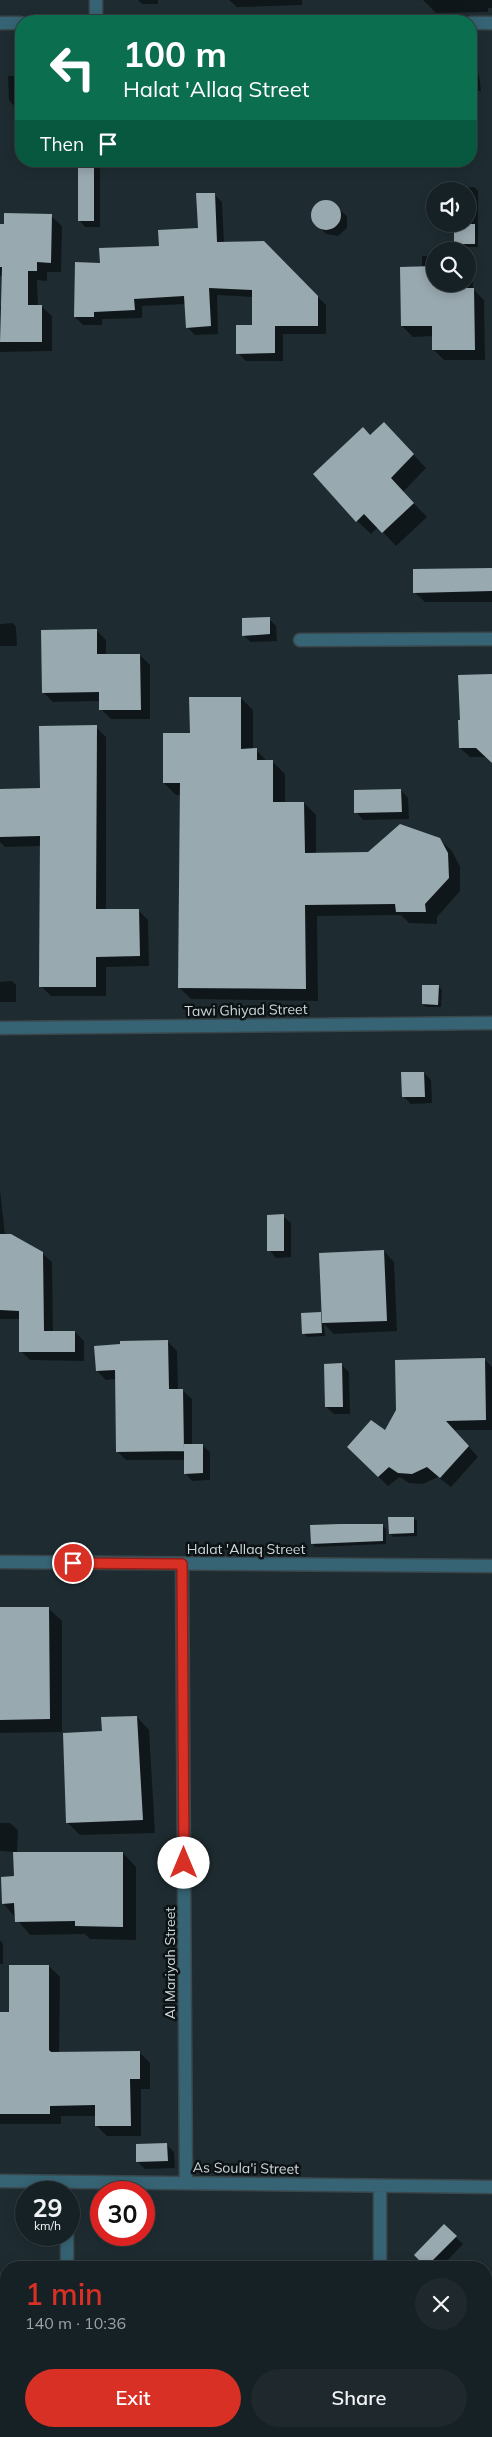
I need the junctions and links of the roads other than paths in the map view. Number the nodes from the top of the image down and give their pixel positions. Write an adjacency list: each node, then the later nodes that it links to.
1 (96, 0): 2 (street)
2 (96, 15)
3 (0, 23): 4 (street)
4 (15, 23)
5 (477, 23): 6 (street)
6 (492, 24)
7 (300, 640): 8 (street)
8 (492, 640)
9 (492, 1023): 10 (street, Tawi Ghiyad Street)
10 (0, 1028)
11 (0, 1562): 12 (street, Halat 'Allaq Street)
12 (182, 1564): 13 (street, Halat 'Allaq Street); 16 (street, Al Mariyah Street)
13 (492, 1566)
14 (0, 2181): 15 (street, As Soula'i Street)
15 (15, 2182)
16 (186, 2183): 17 (street, As Soula'i Street); 18 (street, As Soula'i Street)
17 (80, 2187)
18 (380, 2187): 19 (street, As Soula'i Street); 22 (street)
19 (492, 2187)
20 (67, 2246): 21 (street)
21 (67, 2261)
22 (380, 2261)

